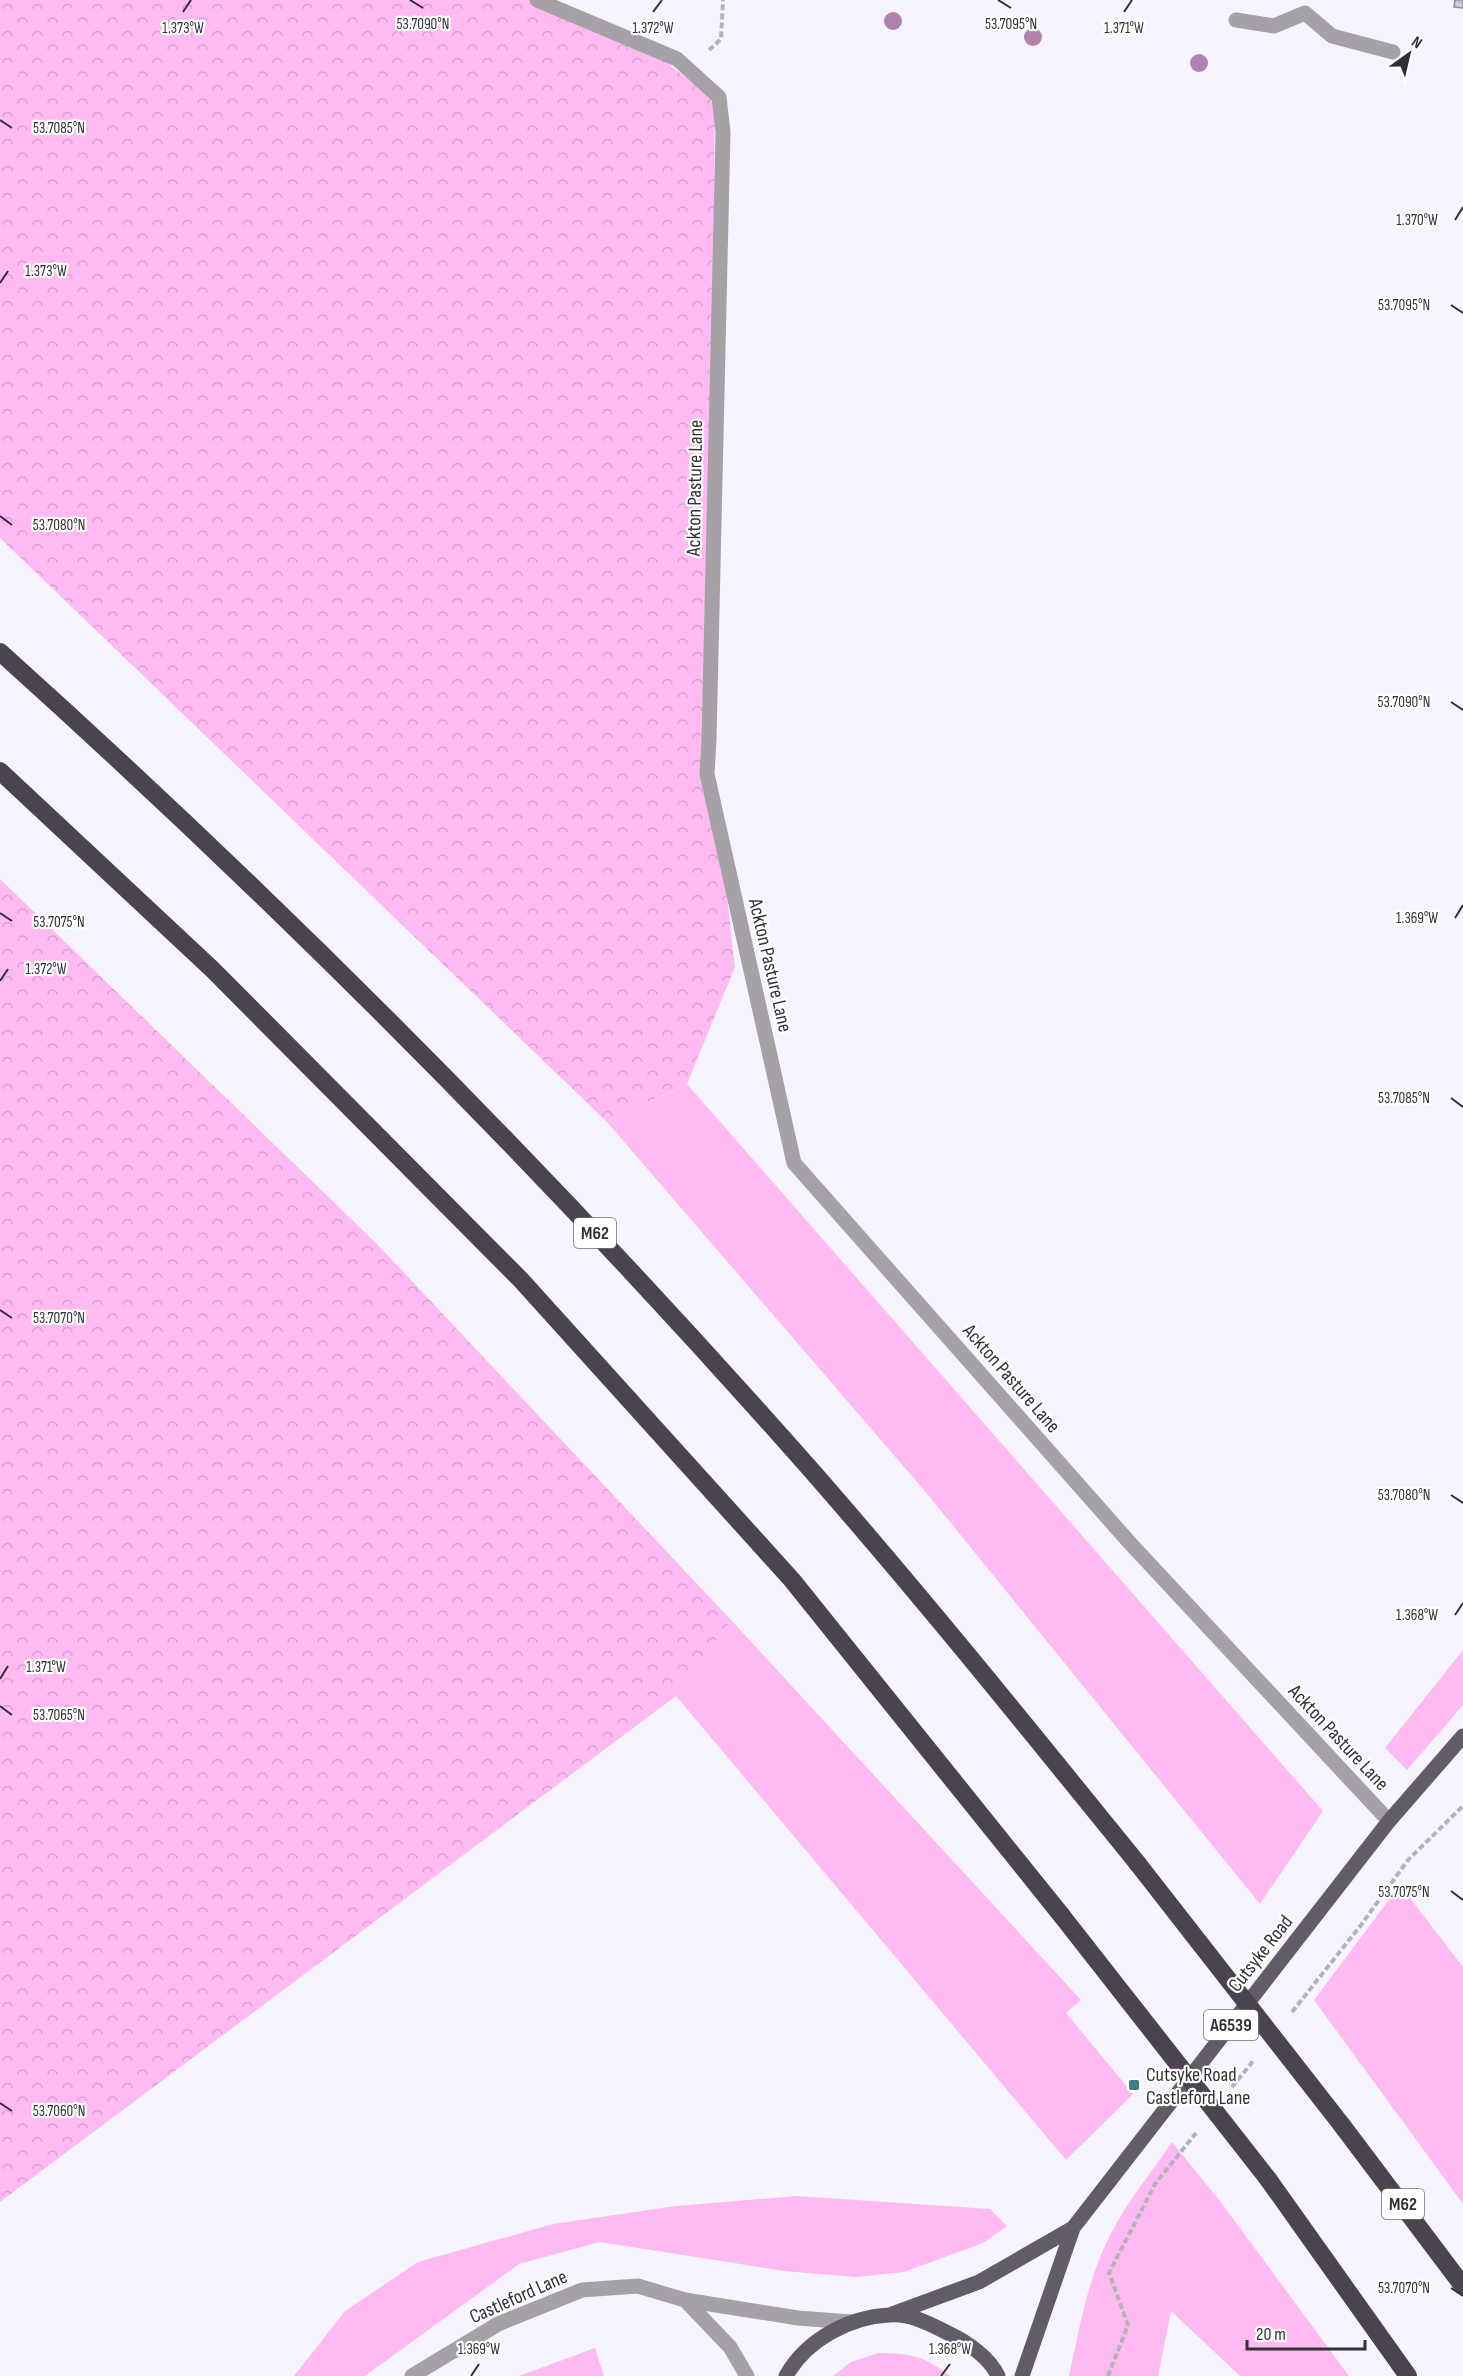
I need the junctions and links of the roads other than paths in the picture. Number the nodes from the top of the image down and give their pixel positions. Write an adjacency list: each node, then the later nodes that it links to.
1 (537, 0): 8 (street, Ackton Pasture Lane)
2 (1306, 7): 3 (street); 4 (street)
3 (1236, 20)
4 (1394, 52)
5 (0, 652): 10 (highway, M62, bridge)
6 (0, 771): 19 (highway, bridge)
7 (1463, 1736): 8 (main road, Cutsyke Road / A6539)
8 (1389, 1821): 9 (main road, Cutsyke Road / A6539)
9 (1073, 2228): 12 (main road, Cutsyke Road / A6539); 18 (main road, Cutsyke Road / A6539)
10 (1463, 2286)
11 (685, 2300): 13 (street, Castleford Lane); 14 (street, Castleford Lane); 15 (street, Castleford Lane)
12 (890, 2314): 13 (main road); 17 (main road)
13 (851, 2322): 16 (main road)
14 (412, 2376)
15 (747, 2376)
16 (786, 2376)
17 (998, 2376)
18 (1022, 2376)
19 (1408, 2376)

